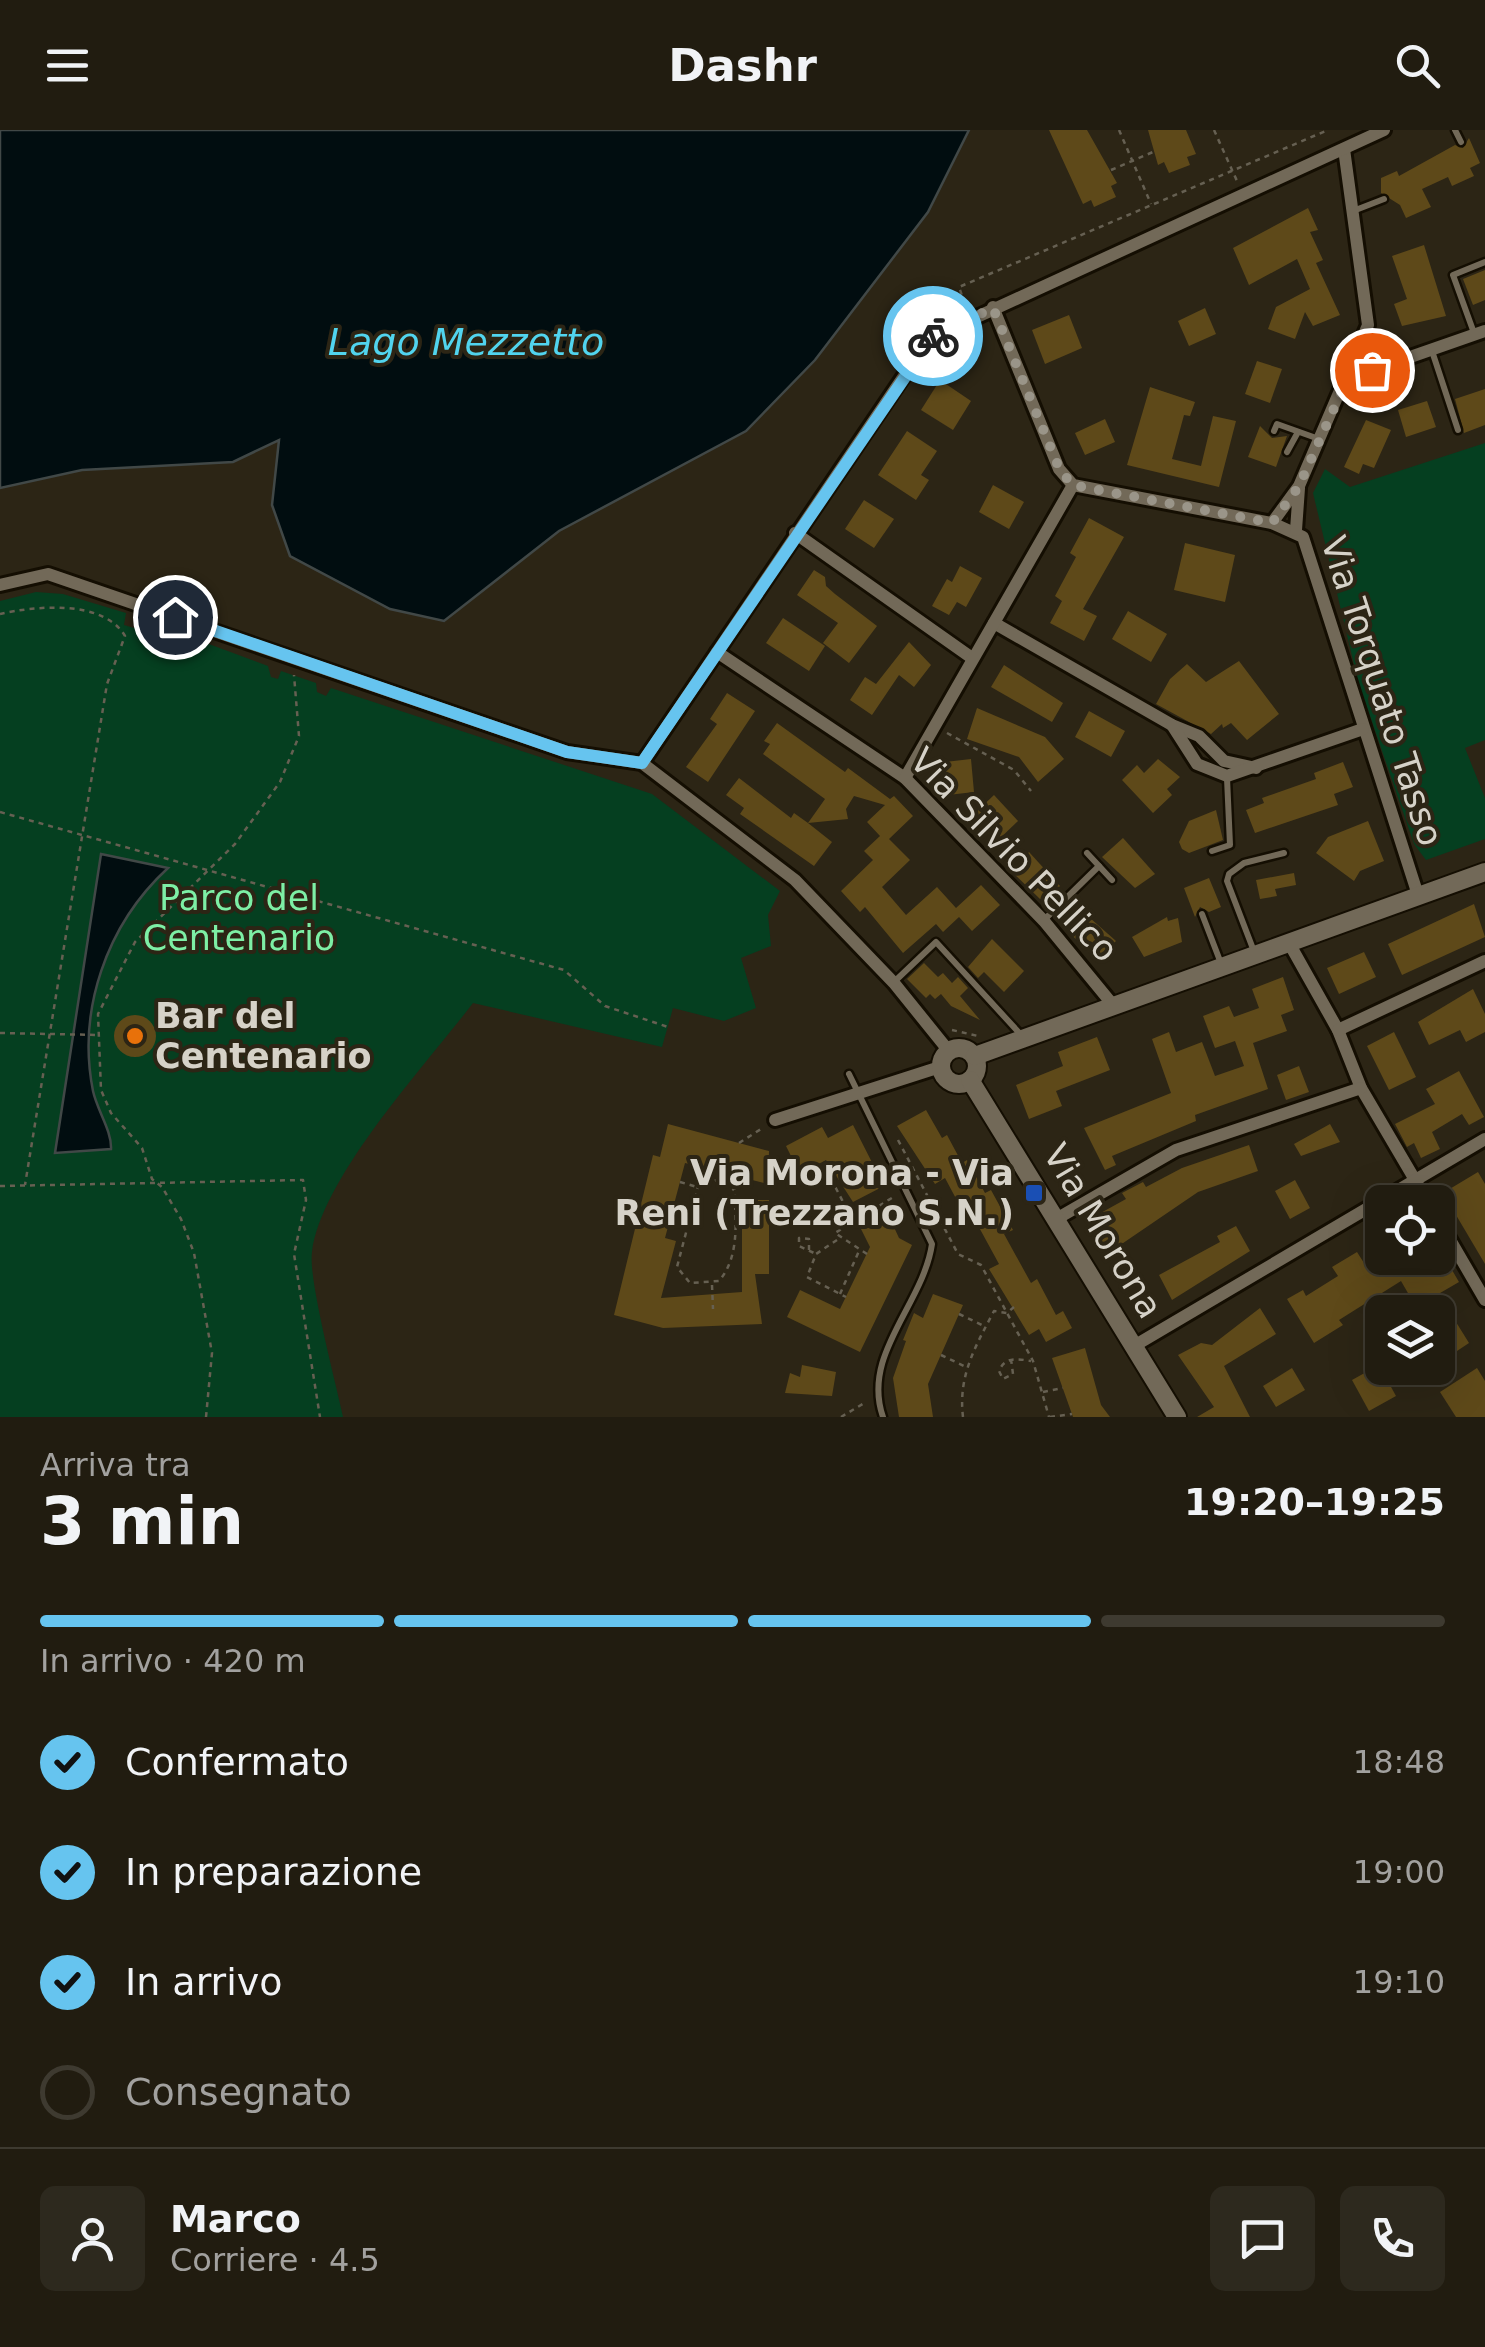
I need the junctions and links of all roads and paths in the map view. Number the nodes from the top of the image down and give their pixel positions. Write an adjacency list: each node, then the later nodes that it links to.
1 (1119, 130): 11 (path)
2 (1214, 130): 13 (path)
3 (1308, 130): 7 (path)
4 (1328, 130): 7 (path)
5 (1384, 130): 9 (street)
6 (1456, 130): 8 (lane)
7 (1311, 138): 13 (path)
8 (1461, 142)
9 (1344, 149): 14 (street); 17 (street)
10 (1153, 152): 11 (path)
11 (1132, 160): 12 (path); 16 (path)
12 (1110, 170)
13 (1232, 171): 14 (path); 16 (path)
14 (1244, 196): 19 (street)
15 (1384, 199): 17 (lane)
16 (1152, 205): 20 (path)
17 (1352, 212): 23 (street)
18 (1485, 262): 21 (lane)
19 (993, 308): 20 (street); 29 (street)
20 (970, 319): 33 (street)
21 (1480, 333): 22 (street)
22 (1431, 350): 23 (street); 24 (lane)
23 (1354, 364): 27 (street)
24 (1458, 430)
25 (1274, 431): 26 (lane)
26 (1298, 432): 27 (lane); 28 (lane)
27 (1320, 439): 30 (street)
28 (1288, 452)
29 (1072, 485): 31 (street, Via Torquato Tasso); 36 (street)
30 (1299, 486): 31 (street); 32 (street)
31 (1272, 523): 32 (street, Via Torquato Tasso)
32 (1296, 530): 42 (street, Via Torquato Tasso)
33 (795, 533): 37 (street); 39 (street)
34 (0, 585): 38 (street)
35 (0, 614): 49 (path)
36 (994, 623): 39 (street); 40 (street)
37 (717, 652): 43 (street); 46 (street, Via Silvio Pellico)
38 (293, 658): 43 (street); 54 (path)
39 (972, 658): 41 (street)
40 (1172, 724): 44 (street); 45 (street)
41 (932, 726): 46 (street); 47 (path)
42 (1363, 729): 44 (street); 57 (street, Via Torquato Tasso)
43 (642, 763): 64 (street)
44 (1256, 768): 45 (street)
45 (1226, 776): 50 (lane)
46 (905, 778): 59 (street, Via Silvio Pellico)
47 (1031, 791)
48 (0, 812): 49 (path)
49 (80, 832): 54 (path); 69 (path)
50 (1212, 851)
51 (1087, 853): 53 (lane)
52 (1284, 853): 61 (lane)
53 (1099, 866): 56 (lane); 59 (lane)
54 (210, 868): 66 (path); 70 (path)
55 (1485, 872): 57 (main road)
56 (1112, 880)
57 (1418, 895): 60 (main road)
58 (1202, 914): 63 (lane)
59 (1044, 921): 65 (street, Via Silvio Pellico)
60 (1289, 943): 61 (main road); 67 (street)
61 (1256, 955): 63 (main road)
62 (1485, 960): 67 (street)
63 (1222, 967): 65 (main road)
64 (894, 983): 71 (lane); 73 (street)
65 (1113, 1005): 71 (main road)
66 (668, 1027)
67 (1338, 1030): 76 (street)
68 (0, 1033): 69 (path)
69 (49, 1034): 70 (path); 90 (path)
70 (97, 1035): 85 (path)
71 (1025, 1038): 72 (main road)
72 (974, 1056): 73 (main road); 75 (main road)
73 (944, 1058): 75 (main road); 77 (street)
74 (849, 1074): 77 (lane)
75 (970, 1080): 97 (main road, Via Morona)
76 (1361, 1088): 87 (street); 97 (street)
77 (856, 1094): 78 (street); 96 (lane)
78 (775, 1120): 81 (path)
79 (898, 1140): 119 (path)
80 (1485, 1140): 87 (street)
81 (739, 1142)
82 (694, 1165): 89 (path)
83 (714, 1170): 86 (path)
84 (734, 1175): 95 (path)
85 (152, 1178): 90 (path); 134 (path); 135 (path)
86 (712, 1180): 89 (path); 95 (path)
87 (1415, 1181): 91 (street); 124 (street)
88 (680, 1182): 93 (path)
89 (703, 1182): 93 (path)
90 (25, 1185): 92 (path)
91 (1417, 1185)
92 (0, 1186)
93 (698, 1187): 100 (path)
94 (812, 1188): 99 (path)
95 (734, 1190): 101 (path)
96 (905, 1190): 99 (path); 131 (lane)
97 (1058, 1218): 124 (main road, Via Morona)
98 (670, 1222): 100 (path)
99 (854, 1222): 103 (path)
100 (688, 1226): 105 (path)
101 (734, 1232): 102 (path); 113 (path)
102 (742, 1232)
103 (839, 1239): 108 (path); 109 (path)
104 (675, 1244): 105 (path)
105 (683, 1246): 112 (path)
106 (1455, 1248): 116 (street)
107 (809, 1250): 109 (path)
108 (860, 1250): 110 (path); 114 (path)
109 (816, 1254): 114 (path)
110 (866, 1254)
111 (670, 1263): 112 (path)
112 (678, 1267): 113 (path)
113 (712, 1283): 118 (path)
114 (840, 1294): 115 (path)
115 (846, 1297)
116 (1485, 1299)
117 (1014, 1308): 119 (path)
118 (713, 1309)
119 (1007, 1313): 121 (path); 123 (path)
120 (959, 1314): 121 (path)
121 (986, 1327): 128 (path)
122 (1029, 1335): 123 (path)
123 (1022, 1340): 127 (path)
124 (1134, 1346): 139 (main road, Via Morona)
125 (941, 1355): 128 (path)
126 (1011, 1360): 127 (path)
127 (1033, 1361): 130 (path)
128 (966, 1366): 133 (path)
129 (1062, 1388): 130 (path)
130 (1042, 1393): 138 (path)
131 (876, 1396): 136 (path); 137 (lane)
132 (1072, 1414): 138 (path)
133 (962, 1416)
134 (206, 1417)
135 (320, 1417)
136 (842, 1417)
137 (882, 1417)
138 (1048, 1417)
139 (1177, 1417)

